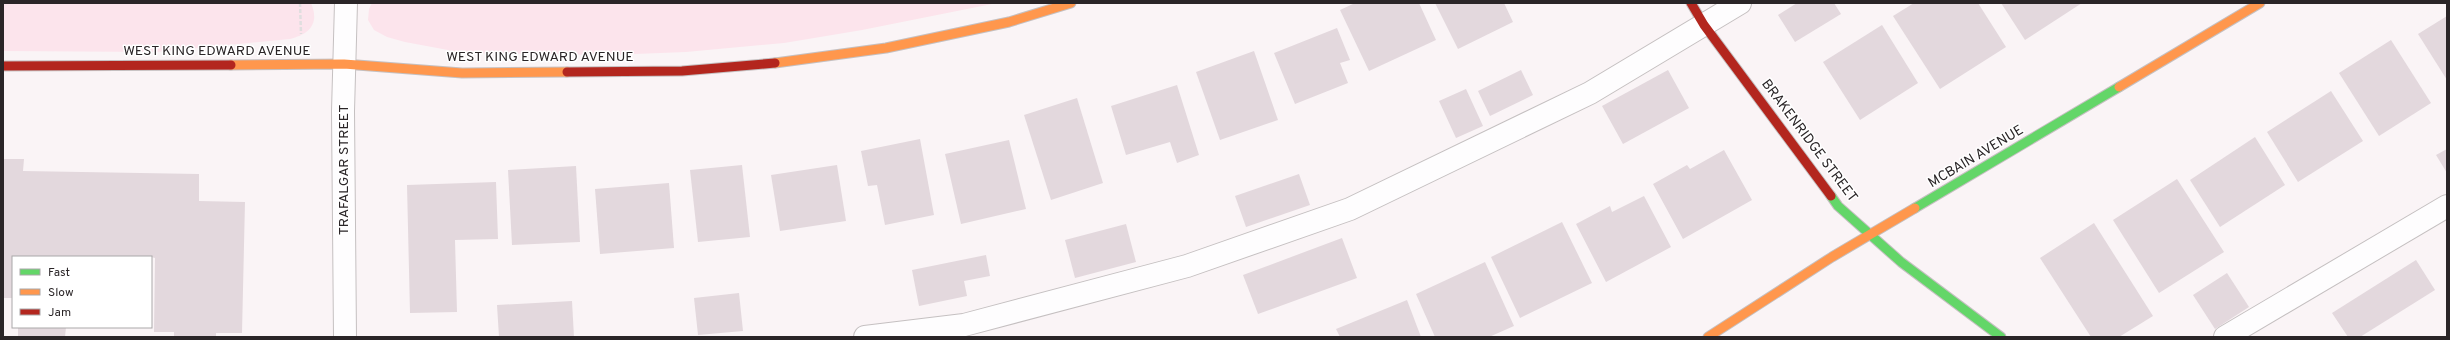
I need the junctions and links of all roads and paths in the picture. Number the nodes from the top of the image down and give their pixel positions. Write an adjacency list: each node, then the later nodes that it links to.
1 (300, 3): 8 (path)
2 (346, 3): 9 (street, TRAFALGAR STREET)
3 (1071, 3): 9 (street, WEST KING EDWARD AVENUE)
4 (1691, 3): 7 (street, BRAKENRIDGE STREET)
5 (1740, 3): 7 (street)
6 (2260, 3): 12 (street, MCBAIN AVENUE)
7 (1704, 25): 12 (street, BRAKENRIDGE STREET); 14 (street)
8 (302, 36)
9 (344, 64): 10 (street, WEST KING EDWARD AVENUE); 13 (street, TRAFALGAR STREET)
10 (3, 66)
11 (2447, 206): 17 (street)
12 (1871, 236): 15 (street, MCBAIN AVENUE); 16 (street, BRAKENRIDGE STREET)
13 (345, 337)
14 (864, 337)
15 (1708, 337)
16 (2001, 337)
17 (2225, 337)

